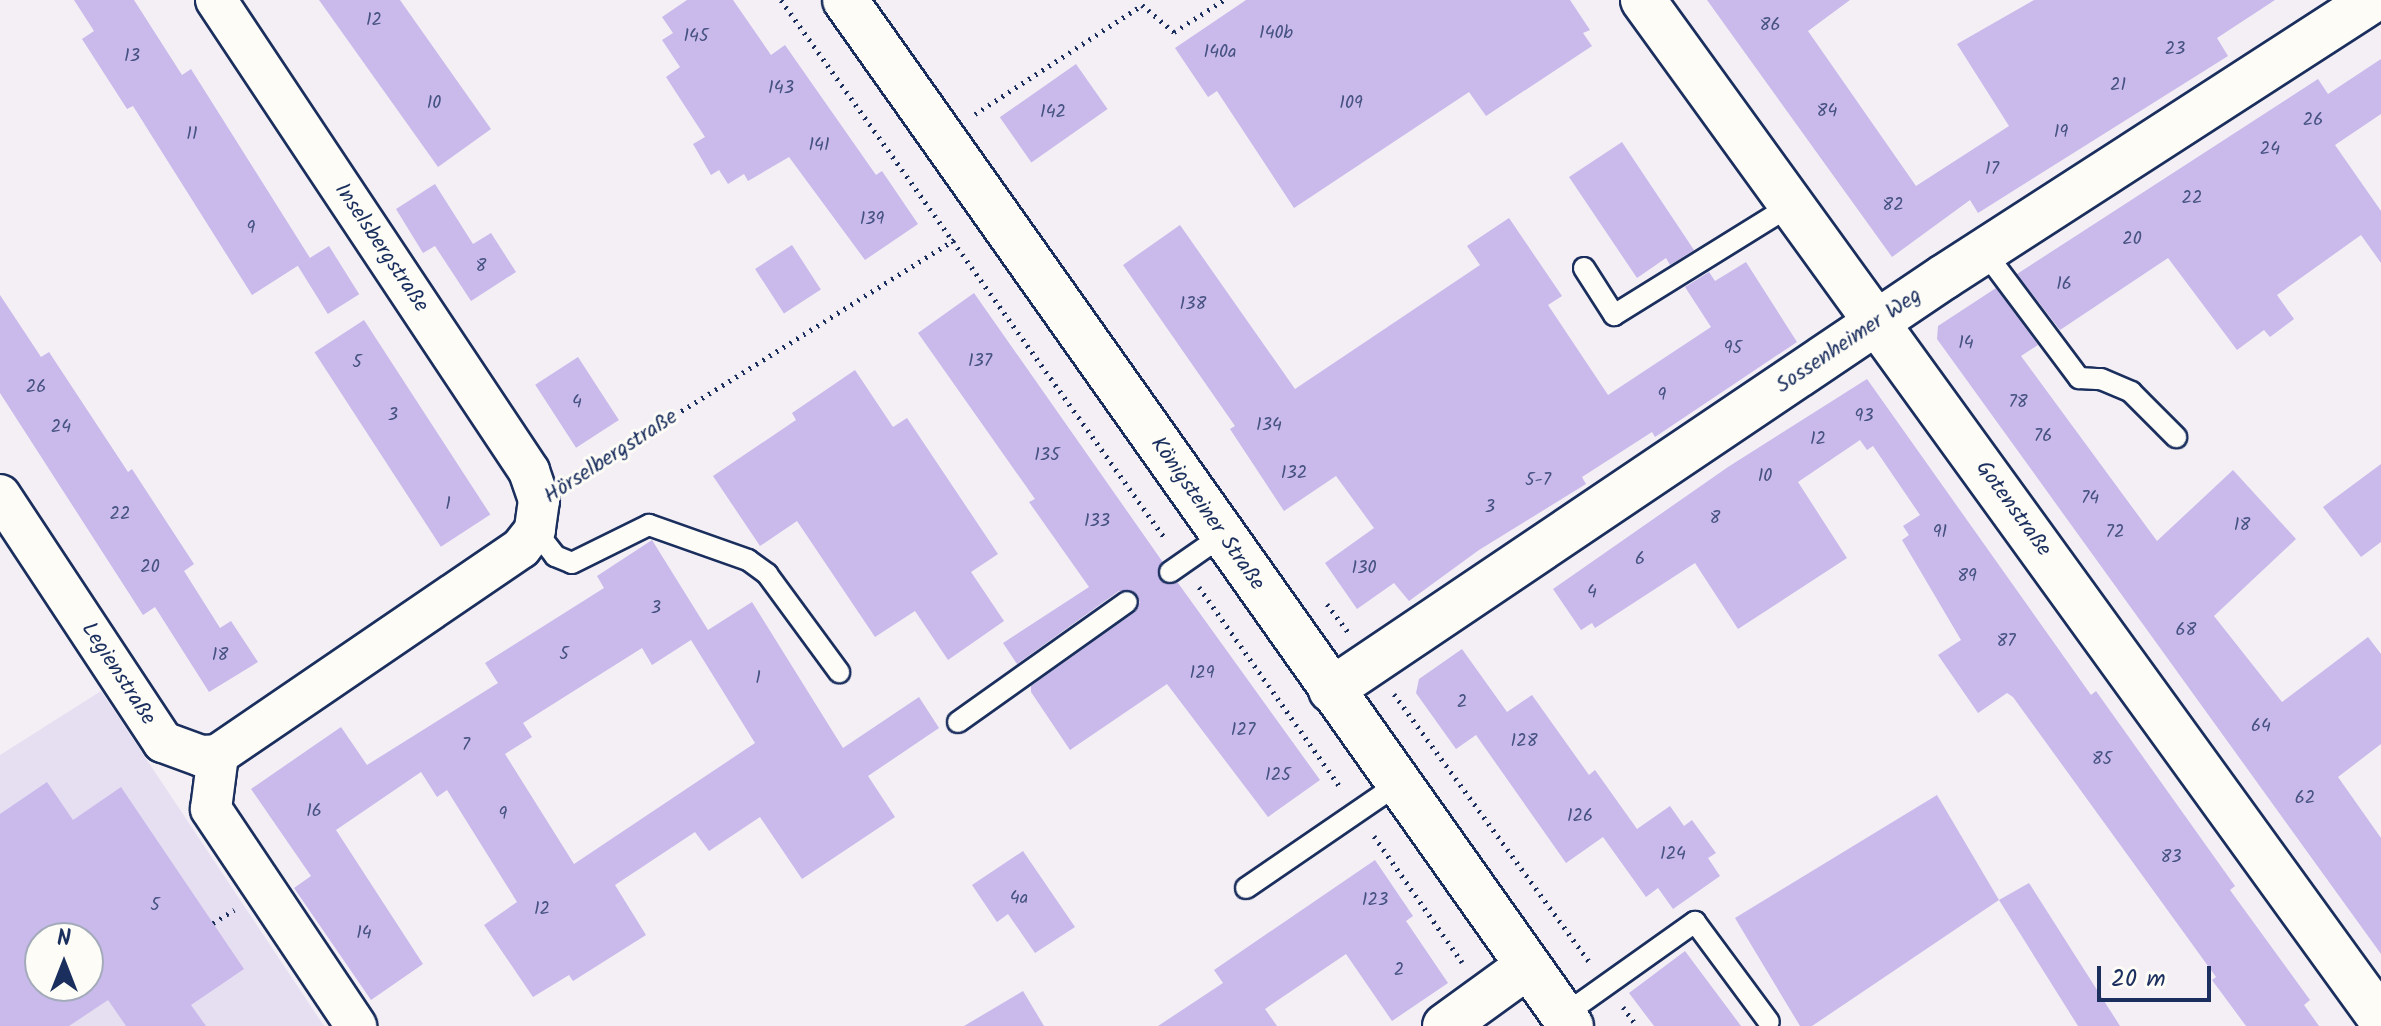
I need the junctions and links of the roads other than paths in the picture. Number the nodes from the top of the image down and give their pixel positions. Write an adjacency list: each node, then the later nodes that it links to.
1 (216, 0): 11 (street, Inselsbergstraße)
2 (845, 0): 12 (main road, Königsteiner Straße)
3 (1643, 0): 5 (main road, Gotenstraße)
4 (2373, 0): 6 (main road, Sossenheimer Weg)
5 (1793, 204): 7 (lane); 8 (main road, Gotenstraße)
6 (1984, 251): 8 (main road, Sossenheimer Weg); 9 (lane)
7 (1584, 268)
8 (1878, 321): 16 (main road, Sossenheimer Weg); 22 (main road, Gotenstraße)
9 (2176, 437)
10 (0, 495): 18 (street, Legienstraße)
11 (537, 515): 15 (lane); 18 (street, Hörselbergstraße)
12 (1223, 535): 13 (lane); 16 (main road, Königsteiner Straße)
13 (1176, 568)
14 (1127, 602): 17 (lane)
15 (839, 672)
16 (1331, 690): 19 (main road, Königsteiner Straße)
17 (958, 722)
18 (218, 755): 25 (street)
19 (1398, 784): 20 (lane); 21 (main road, Königsteiner Straße)
20 (1246, 888)
21 (1528, 966): 23 (main road, Königsteiner Straße); 26 (main road)
22 (2381, 1019)
23 (1568, 1020): 24 (lane)
24 (1769, 1022)
25 (356, 1026)
26 (1445, 1026)

